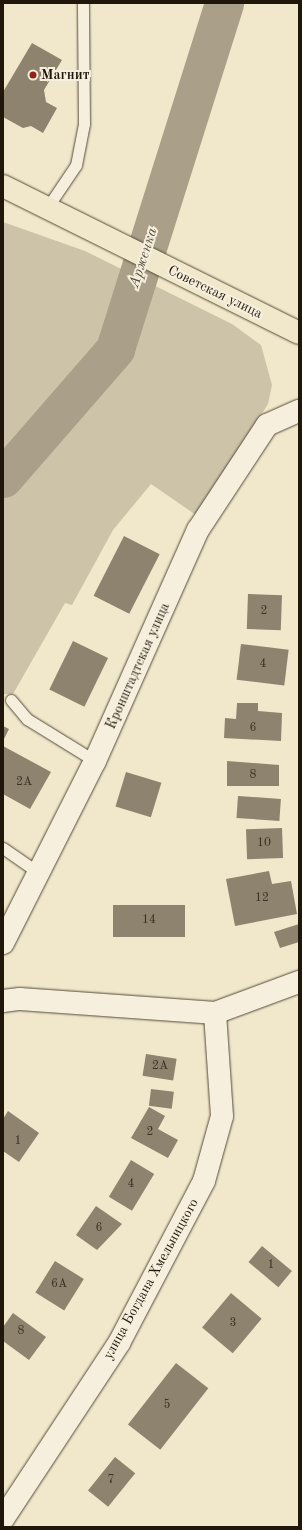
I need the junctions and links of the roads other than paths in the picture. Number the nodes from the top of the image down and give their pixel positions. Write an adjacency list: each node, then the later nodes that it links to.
1 (83, 3): 3 (lane)
2 (3, 186): 3 (main road, Советская улица)
3 (50, 210): 4 (main road, Советская улица)
4 (299, 334)
5 (299, 411): 7 (street, Кронштадтская улица)
6 (11, 700): 7 (lane)
7 (95, 761): 9 (street, Кронштадтская улица)
8 (3, 848): 9 (lane)
9 (39, 873): 10 (street, Кронштадтская улица)
10 (3, 943)
11 (299, 982): 13 (street)
12 (3, 1001): 13 (street)
13 (215, 1013): 14 (street, улица Богдана Хмельницкого)
14 (3, 1519)

